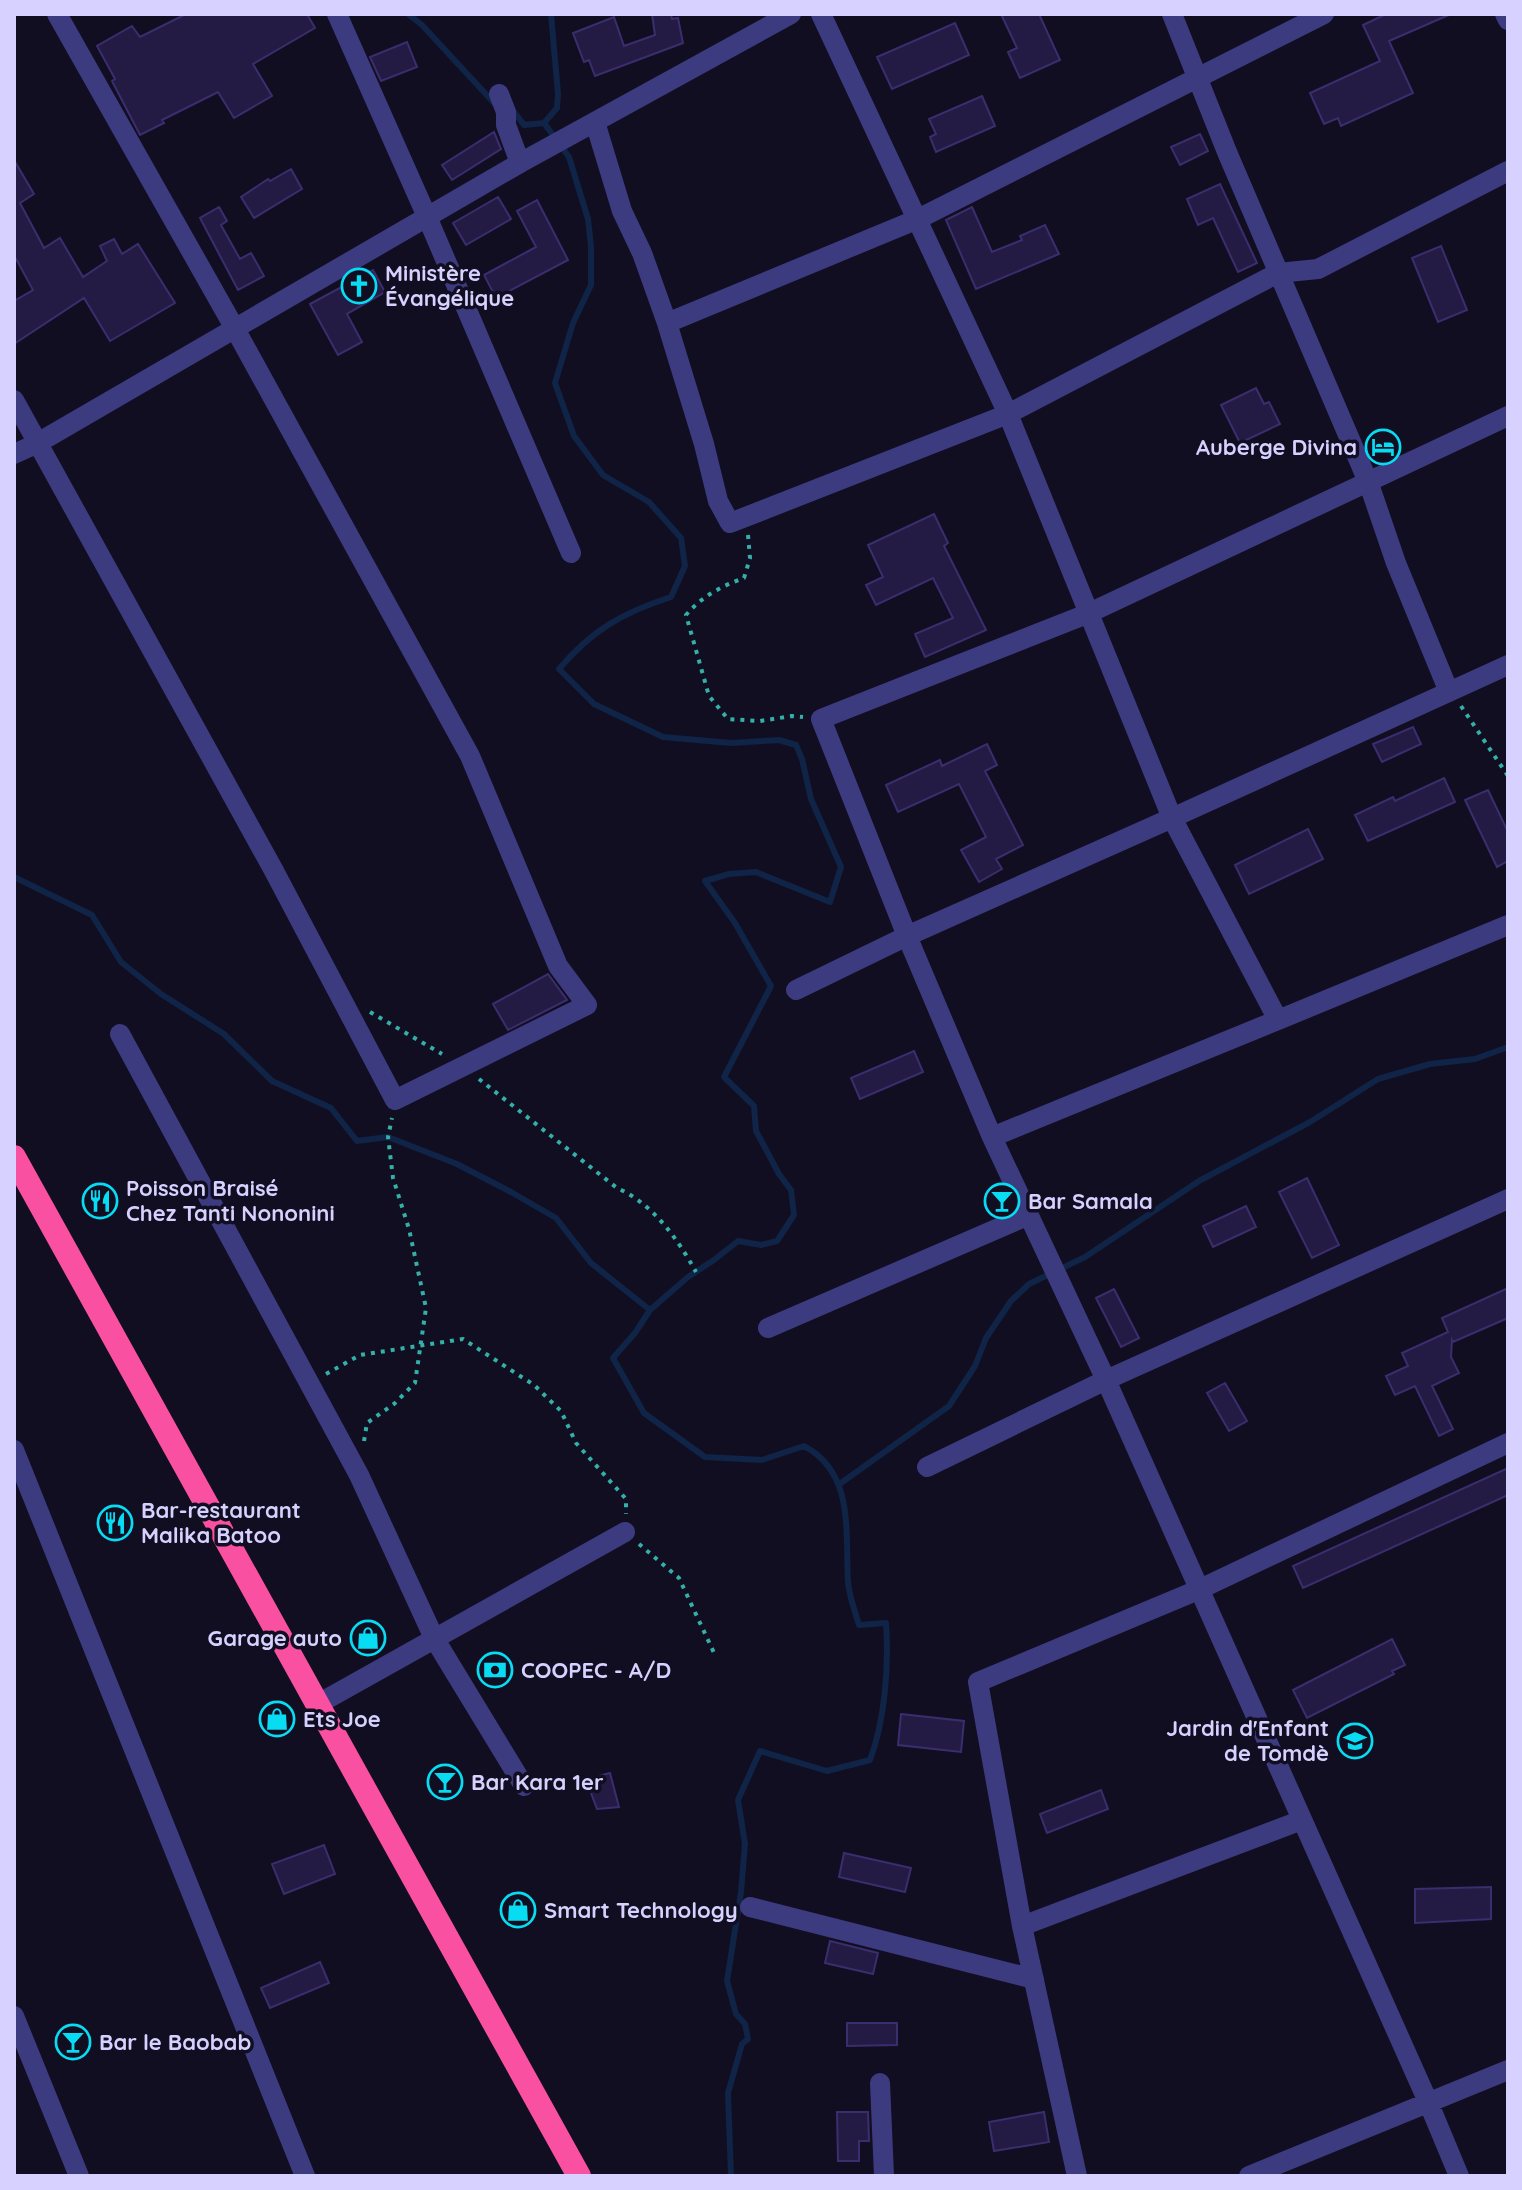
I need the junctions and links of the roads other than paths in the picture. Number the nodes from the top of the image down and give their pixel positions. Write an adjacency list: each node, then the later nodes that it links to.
1 (57, 14): 18 (street)
2 (337, 14): 14 (street)
3 (791, 14): 11 (street)
4 (821, 14): 15 (street)
5 (1172, 14): 9 (street)
6 (1324, 14): 9 (street)
7 (1505, 14): 8 (street)
8 (1508, 20)
9 (1198, 77): 15 (street); 16 (street)
10 (502, 102): 12 (street)
11 (587, 127): 12 (street); 17 (street)
12 (529, 160): 14 (street)
13 (1508, 171): 16 (street)
14 (428, 219): 18 (street); 25 (street)
15 (918, 219): 17 (street); 20 (street)
16 (1278, 273): 20 (street); 24 (street)
17 (667, 323): 20 (street)
18 (234, 327): 22 (street); 22 (street)
19 (14, 400): 22 (street)
20 (1008, 414): 26 (street)
21 (1508, 416): 24 (street)
22 (36, 444): 23 (street)
23 (14, 454)
24 (1369, 484): 26 (street); 28 (street)
25 (571, 553)
26 (1087, 614): 29 (street); 31 (street)
27 (1508, 665): 28 (street)
28 (1449, 692): 29 (street)
29 (1172, 818): 31 (street); 33 (street)
30 (1508, 925): 33 (street)
31 (907, 936): 32 (street); 35 (street)
32 (796, 990)
33 (1278, 1020): 35 (street)
34 (120, 1034): 46 (street)
35 (992, 1137): 38 (street)
36 (14, 1157): 47 (highway)
37 (1508, 1199): 40 (street)
38 (1029, 1215): 39 (street); 40 (street)
39 (768, 1328)
40 (1106, 1380): 43 (street); 45 (street)
41 (1508, 1443): 45 (street)
42 (14, 1450): 59 (street)
43 (927, 1467)
44 (625, 1532): 46 (street)
45 (1198, 1590): 49 (street); 51 (street)
46 (434, 1638): 47 (street); 48 (street)
47 (318, 1704): 60 (highway)
48 (524, 1786)
49 (1302, 1820): 51 (street); 57 (street)
50 (750, 1907): 52 (street)
51 (1022, 1926): 52 (street)
52 (1034, 1979): 62 (street)
53 (14, 2016): 54 (street)
54 (24, 2065): 58 (street)
55 (1508, 2070): 57 (street)
56 (880, 2083): 61 (street)
57 (1429, 2104): 63 (street); 64 (street)
58 (79, 2176)
59 (305, 2176)
60 (579, 2176)
61 (884, 2176)
62 (1077, 2176)
63 (1249, 2176)
64 (1459, 2176)

